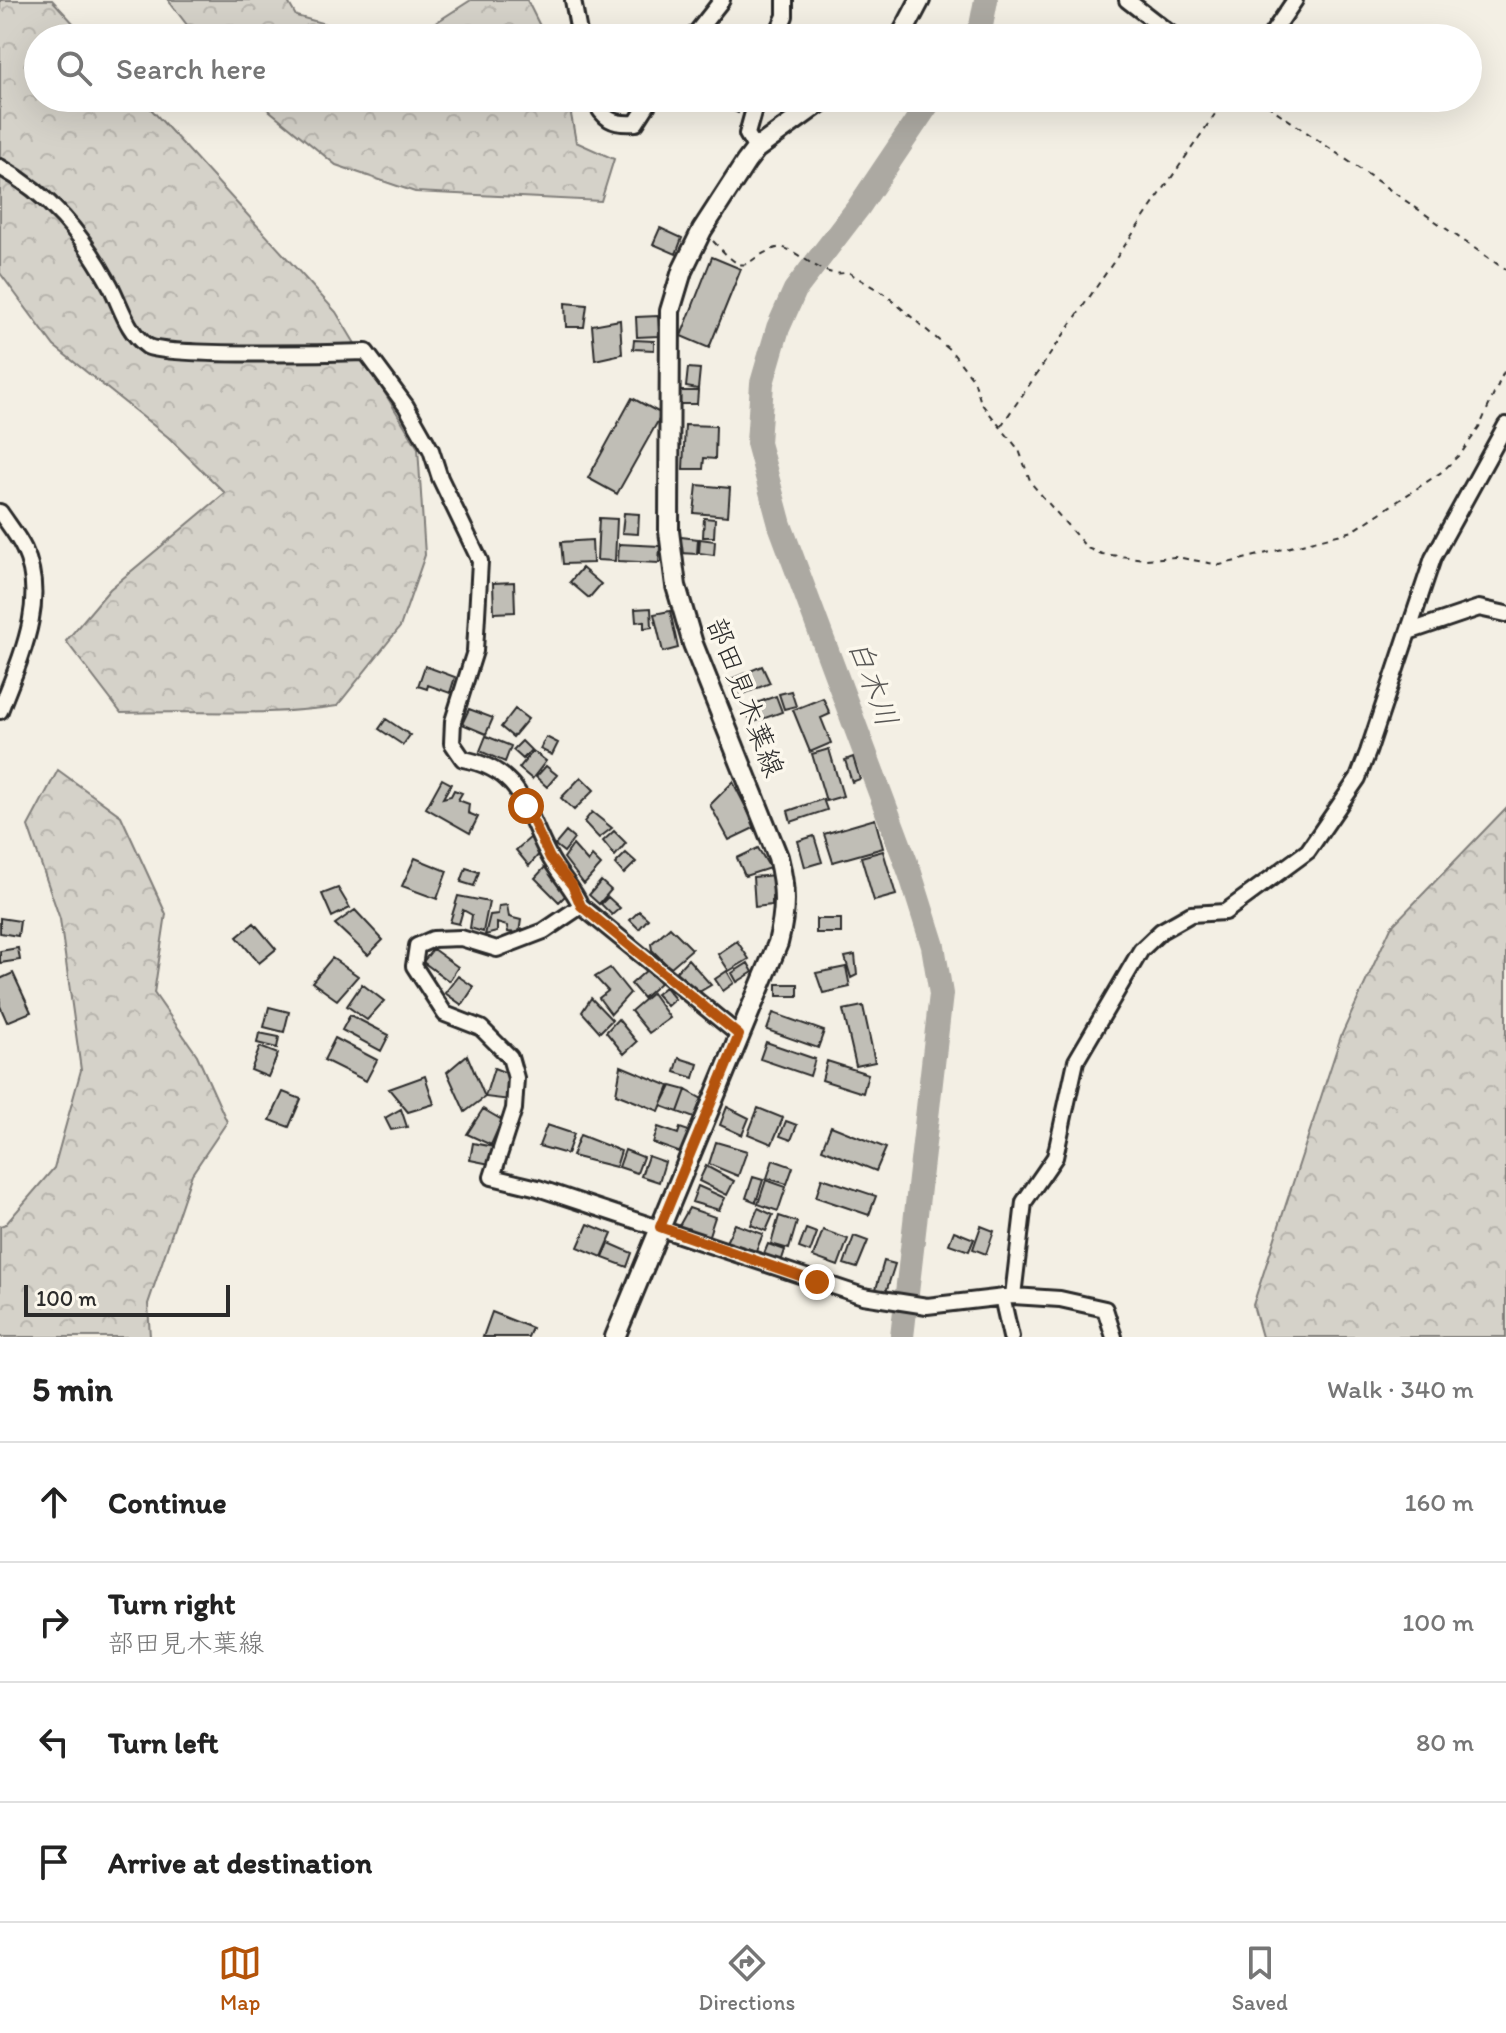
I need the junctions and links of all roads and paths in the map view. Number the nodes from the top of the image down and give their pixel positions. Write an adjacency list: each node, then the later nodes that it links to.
1 (573, 0): 7 (street)
2 (722, 0): 8 (street)
3 (785, 0): 9 (street)
4 (920, 0): 10 (main road)
5 (1127, 0): 11 (street)
6 (1295, 0): 12 (street)
7 (577, 24)
8 (703, 24)
9 (781, 24)
10 (907, 24)
11 (1158, 24)
12 (1279, 24)
13 (600, 112): 14 (street)
14 (643, 112)
15 (753, 112): 19 (street)
16 (807, 112): 19 (main road, 部田見木葉線)
17 (1216, 112): 25 (path)
18 (1277, 112): 22 (path)
19 (756, 149): 21 (main road, 部田見木葉線)
20 (0, 167): 30 (street)
21 (702, 230): 25 (path); 31 (main road, 部田見木葉線)
22 (1506, 270)
23 (1506, 367): 25 (path)
24 (1506, 425): 28 (street)
25 (1001, 427)
26 (0, 512): 29 (street)
27 (1506, 614): 28 (street)
28 (1411, 631): 33 (street)
29 (0, 711)
30 (581, 906): 31 (street); 32 (street)
31 (739, 1035): 32 (main road, 部田見木葉線)
32 (660, 1227): 33 (street); 34 (main road, 部田見木葉線)
33 (1007, 1296): 35 (street); 36 (street)
34 (615, 1337)
35 (1011, 1337)
36 (1114, 1337)

